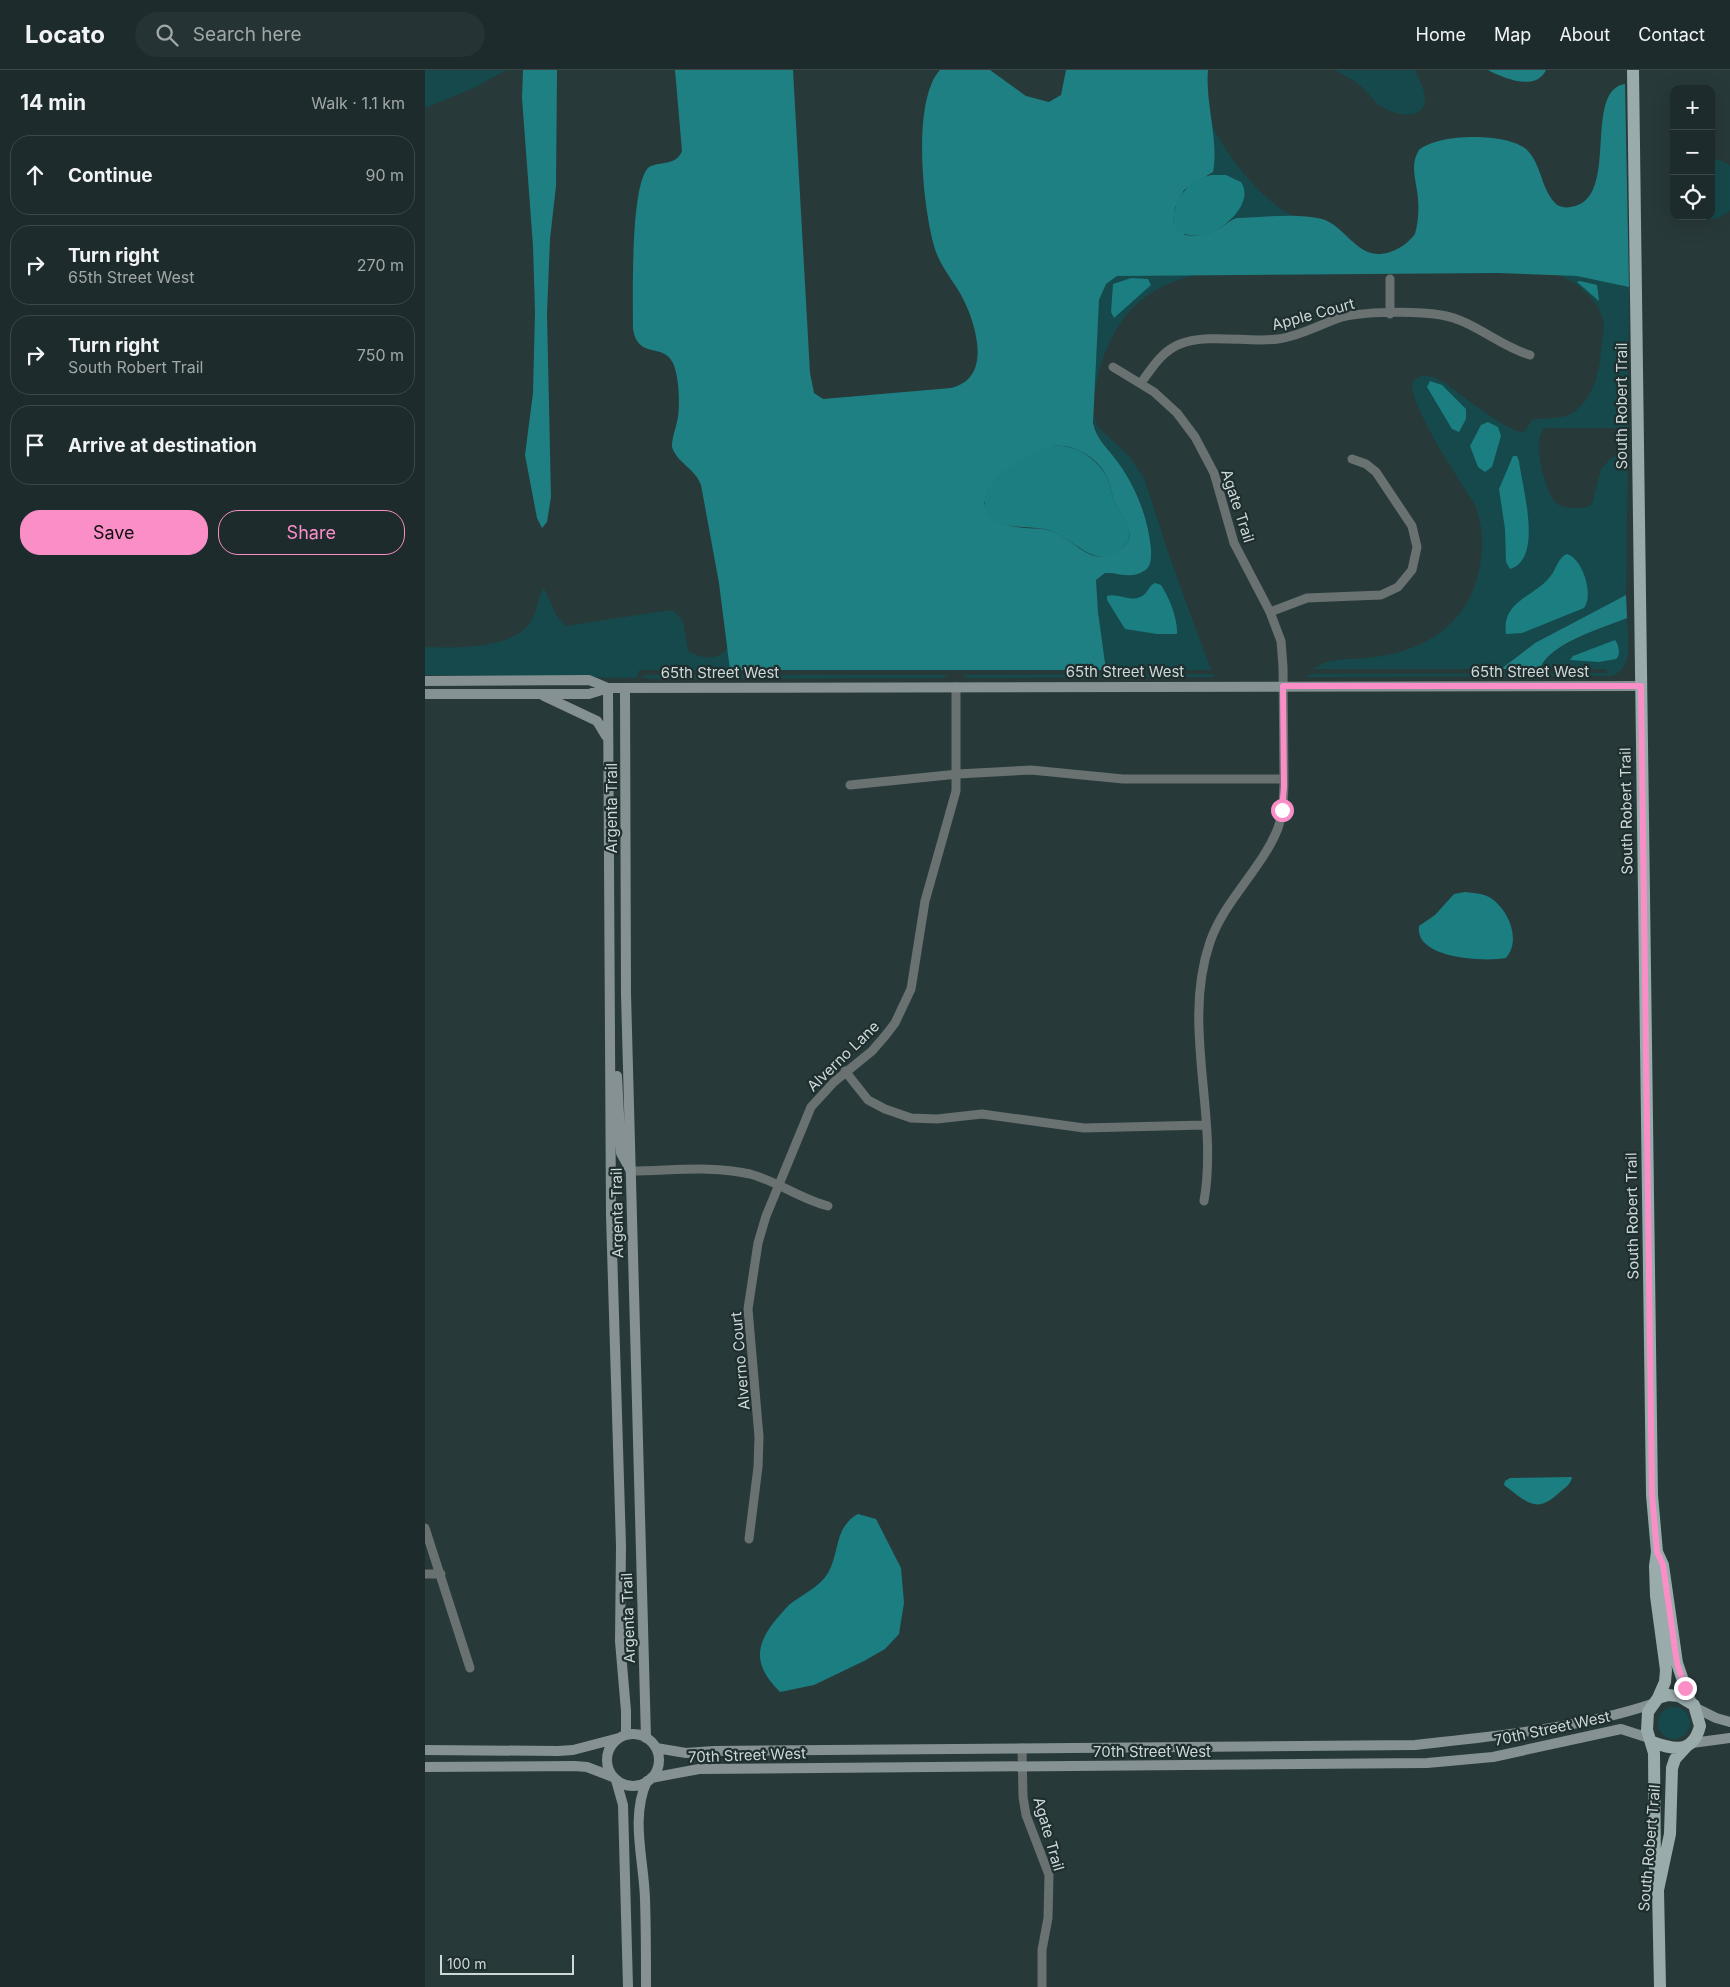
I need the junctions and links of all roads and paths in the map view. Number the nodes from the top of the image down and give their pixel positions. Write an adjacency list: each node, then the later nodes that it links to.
1 (1633, 70): 11 (main road, South Robert Trail)
2 (1391, 279): 3 (street)
3 (1390, 314): 4 (street, Apple Court); 6 (street, Apple Court)
4 (1530, 355)
5 (1113, 367): 6 (street, Agate Trail)
6 (1141, 384): 8 (street, Agate Trail)
7 (1353, 459): 8 (street)
8 (1270, 612): 10 (street, Agate Trail)
9 (425, 681): 13 (street, 65th Street West)
10 (1283, 686): 11 (street, 65th Street West); 12 (street, 65th Street West); 19 (street, Agate Trail)
11 (1641, 686): 30 (main road, South Robert Trail)
12 (956, 687): 14 (street, 65th Street West); 18 (street, Alverno Lane)
13 (608, 688): 14 (street, 65th Street West); 16 (street, 65th Street West); 17 (street, Argenta Trail)
14 (625, 688): 24 (street, Argenta Trail)
15 (425, 694): 16 (street, 65th Street West)
16 (539, 694): 17 (street)
17 (607, 745): 21 (street, Argenta Trail)
18 (957, 774): 19 (street); 20 (street); 22 (street, Alverno Lane)
19 (1284, 779): 23 (street, Agate Trail)
20 (850, 785)
21 (610, 1036): 24 (street); 37 (street, Argenta Trail)
22 (845, 1071): 23 (street); 25 (street, Alverno Lane)
23 (1205, 1125): 26 (street, Agate Trail)
24 (631, 1171): 25 (street); 38 (street, Argenta Trail)
25 (779, 1185): 27 (street); 29 (street, Alverno Court)
26 (1204, 1202)
27 (827, 1206)
28 (425, 1528): 32 (street)
29 (749, 1539)
30 (1657, 1552): 34 (main road, South Robert Trail); 35 (main road, South Robert Trail)
31 (425, 1574): 32 (street)
32 (441, 1574): 33 (street)
33 (470, 1668)
34 (1655, 1701): 35 (main road); 40 (main road); 43 (street, 70th Street West)
35 (1693, 1705): 36 (street); 41 (main road)
36 (1730, 1722)
37 (622, 1736): 38 (street); 44 (street); 47 (street)
38 (647, 1738): 42 (street)
39 (1730, 1738): 41 (street)
40 (1651, 1740): 41 (main road); 46 (street, 70th Street West); 49 (main road)
41 (1689, 1744): 49 (main road, South Robert Trail)
42 (656, 1748): 43 (street, 70th Street West); 48 (street)
43 (1022, 1748): 46 (street, Agate Trail)
44 (425, 1750)
45 (425, 1767): 47 (street)
46 (1023, 1767): 48 (street, 70th Street West); 52 (street, Agate Trail)
47 (615, 1779): 48 (street); 50 (street)
48 (649, 1780): 51 (street)
49 (1658, 1890): 53 (main road, South Robert Trail)
50 (628, 1987)
51 (647, 1987)
52 (1042, 1987)
53 (1660, 1987)

